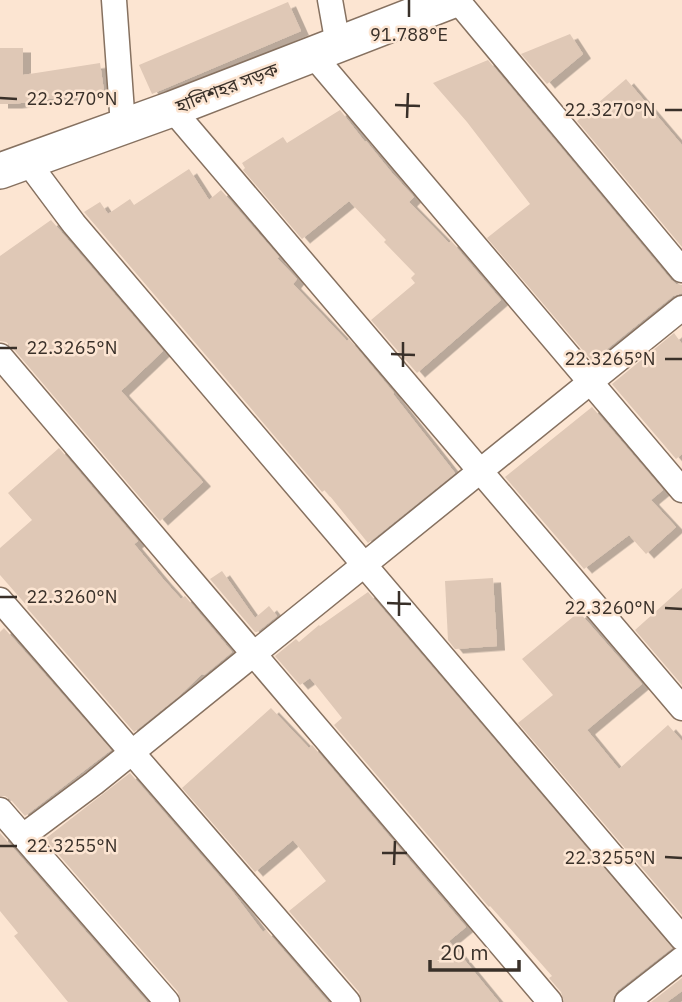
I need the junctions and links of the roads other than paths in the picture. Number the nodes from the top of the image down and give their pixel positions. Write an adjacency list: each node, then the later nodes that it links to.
1 (114, 0): 6 (street)
2 (330, 0): 4 (street)
3 (455, 0): 4 (street, হালিশহর সড়ক); 8 (street)
4 (325, 50): 5 (street, হালিশহর সড়ক); 11 (street)
5 (172, 109): 6 (street, হালিশহর সড়ক); 12 (street)
6 (124, 127): 7 (street, হালিশহর সড়ক)
7 (13, 166): 14 (street)
8 (682, 270)
9 (682, 308): 11 (street)
10 (0, 356): 16 (street)
11 (590, 381): 12 (street); 13 (street)
12 (480, 471): 14 (street); 17 (street)
13 (682, 490)
14 (364, 565): 16 (street); 21 (street)
15 (0, 600): 18 (street)
16 (253, 654): 18 (street); 25 (street)
17 (682, 708)
18 (132, 752): 20 (street); 24 (street)
19 (0, 810): 20 (street)
20 (23, 836): 23 (street)
21 (682, 939)
22 (682, 959): 26 (street)
23 (167, 1002)
24 (348, 1002)
25 (550, 1002)
26 (628, 1002)

